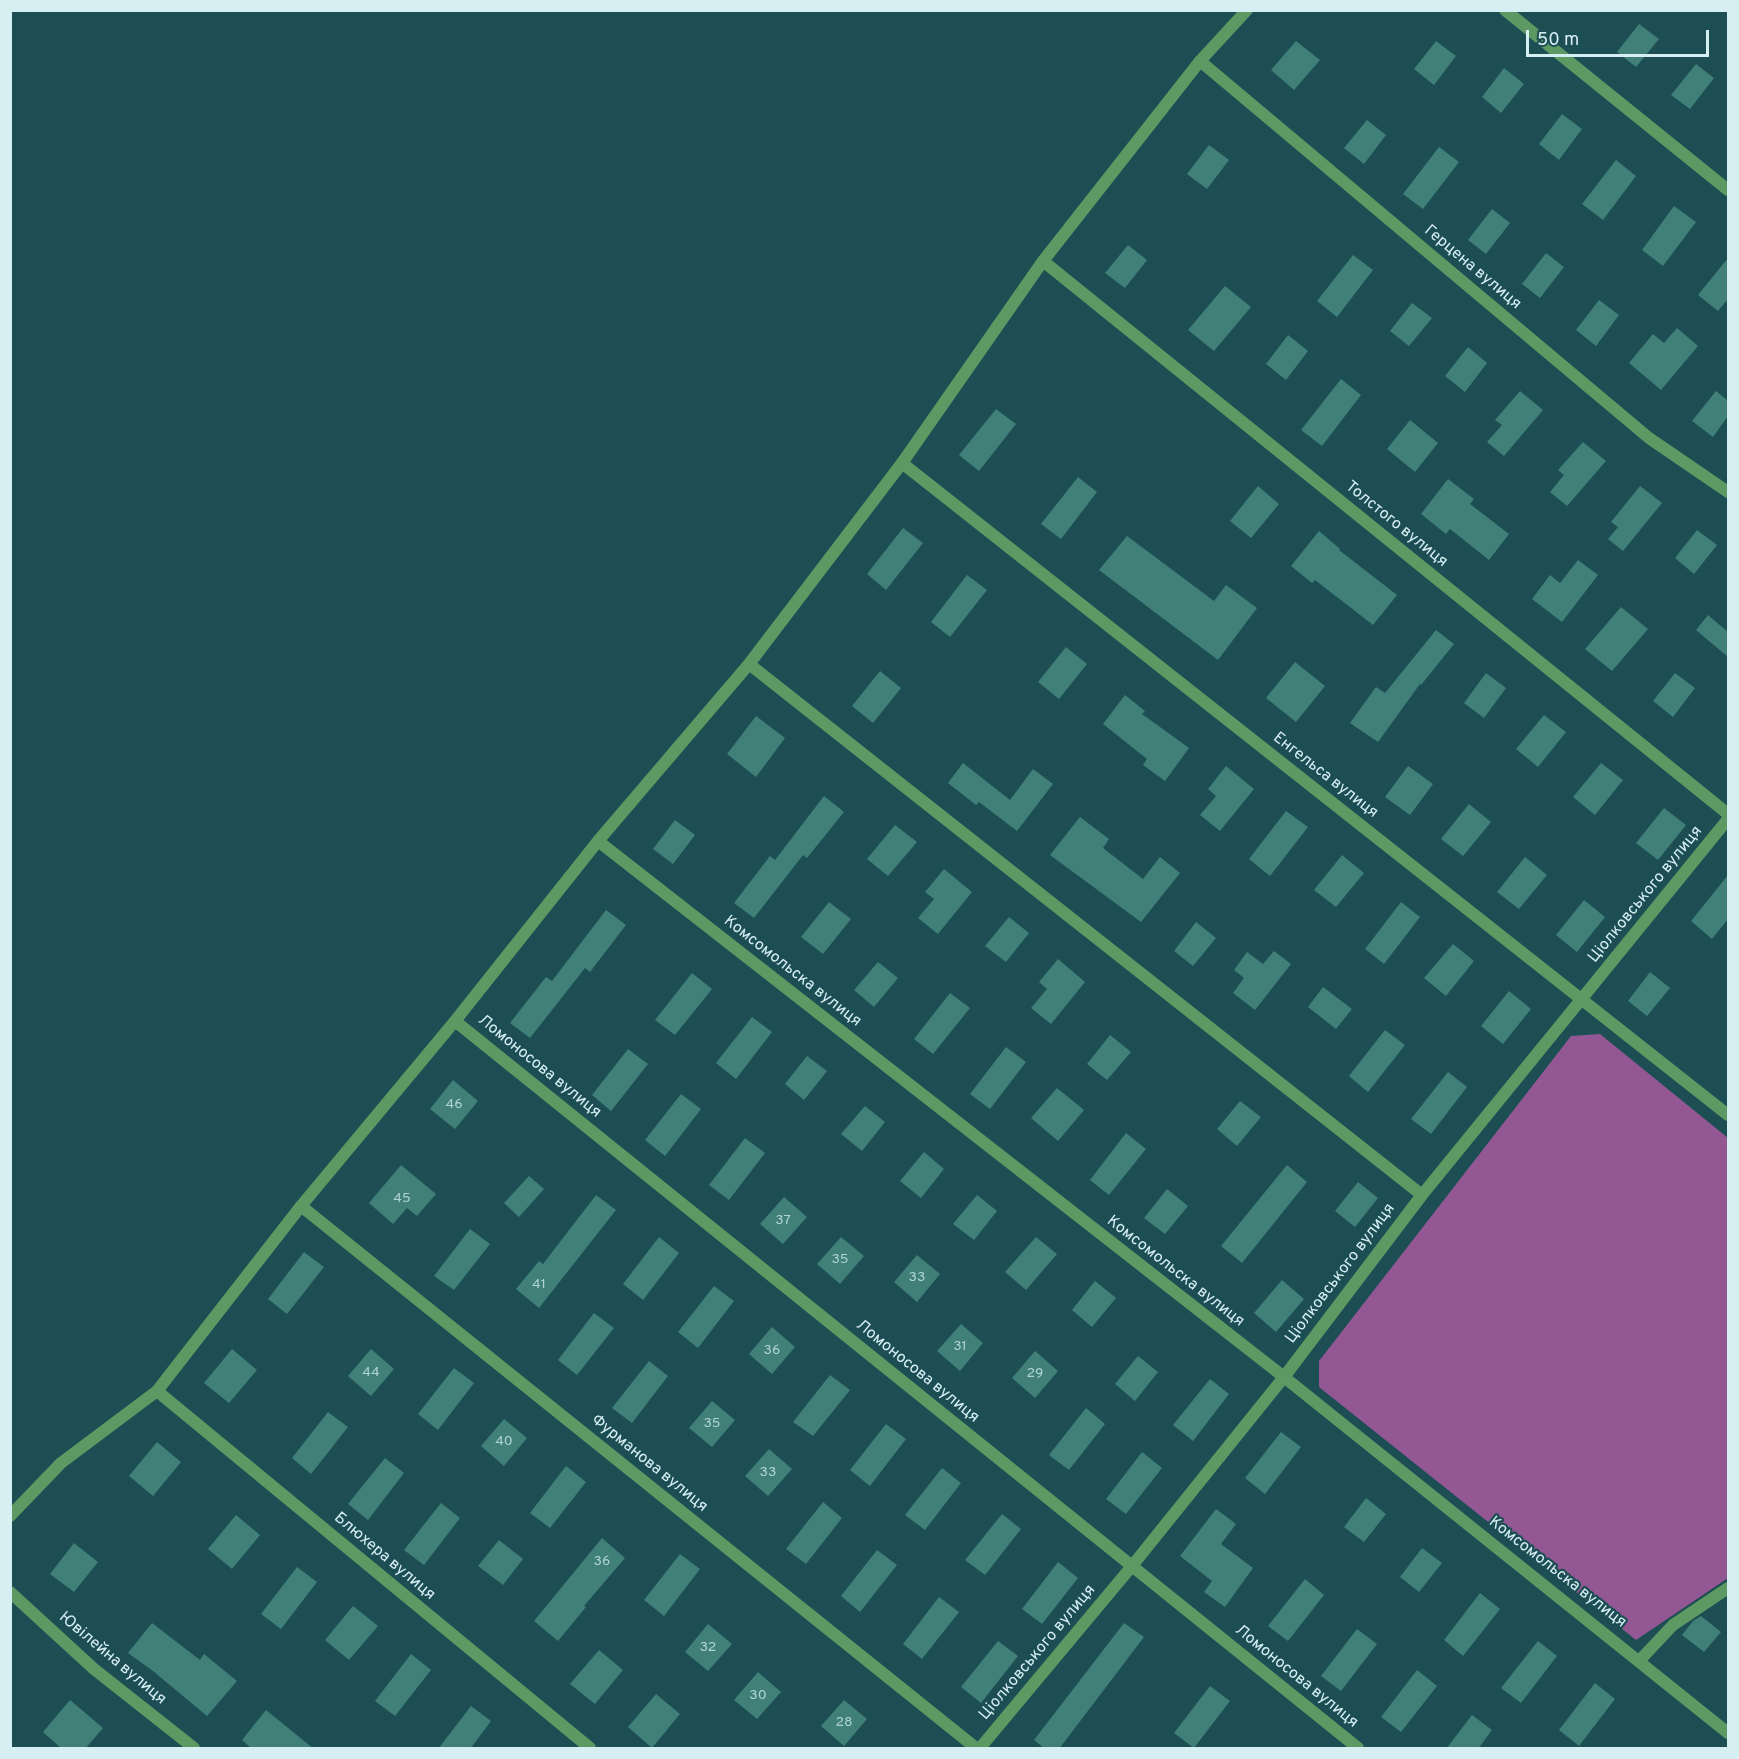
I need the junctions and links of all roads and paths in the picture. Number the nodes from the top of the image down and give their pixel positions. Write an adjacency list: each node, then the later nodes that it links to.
1 (1247, 10): 3 (street)
2 (1505, 10): 4 (street)
3 (1200, 61): 5 (street); 7 (street, Герцена вулиця)
4 (1728, 190)
5 (1043, 261): 6 (street); 9 (street, Толстого вулиця)
6 (902, 463): 8 (street); 12 (street, Енгельса вулиця)
7 (1728, 492)
8 (749, 664): 11 (street); 15 (street)
9 (1728, 814)
10 (1728, 819): 12 (street, Ціолковського вулиця)
11 (598, 841): 13 (street); 17 (street, Комсомольска вулиця)
12 (1582, 999): 14 (street, Енгельса вулиця); 15 (street, Ціолковського вулиця)
13 (455, 1021): 16 (street); 20 (street, Ломоносова вулиця)
14 (1728, 1115)
15 (1422, 1195): 17 (street, Ціолковського вулиця)
16 (301, 1206): 18 (street); 27 (street, Фурманова вулиця)
17 (1284, 1377): 20 (street, Ціолковського вулиця); 23 (street, Комсомольска вулиця)
18 (157, 1391): 19 (street); 26 (street, Блюхера вулиця)
19 (10, 1516)
20 (1132, 1566): 27 (street, Ціолковського вулиця); 28 (street, Ломоносова вулиця)
21 (1728, 1588): 23 (street)
22 (10, 1592): 25 (street, Ювілейна вулиця)
23 (1640, 1660): 24 (street, Комсомольска вулиця)
24 (1728, 1733)
25 (194, 1749)
26 (590, 1749)
27 (978, 1749)
28 (1358, 1749)

